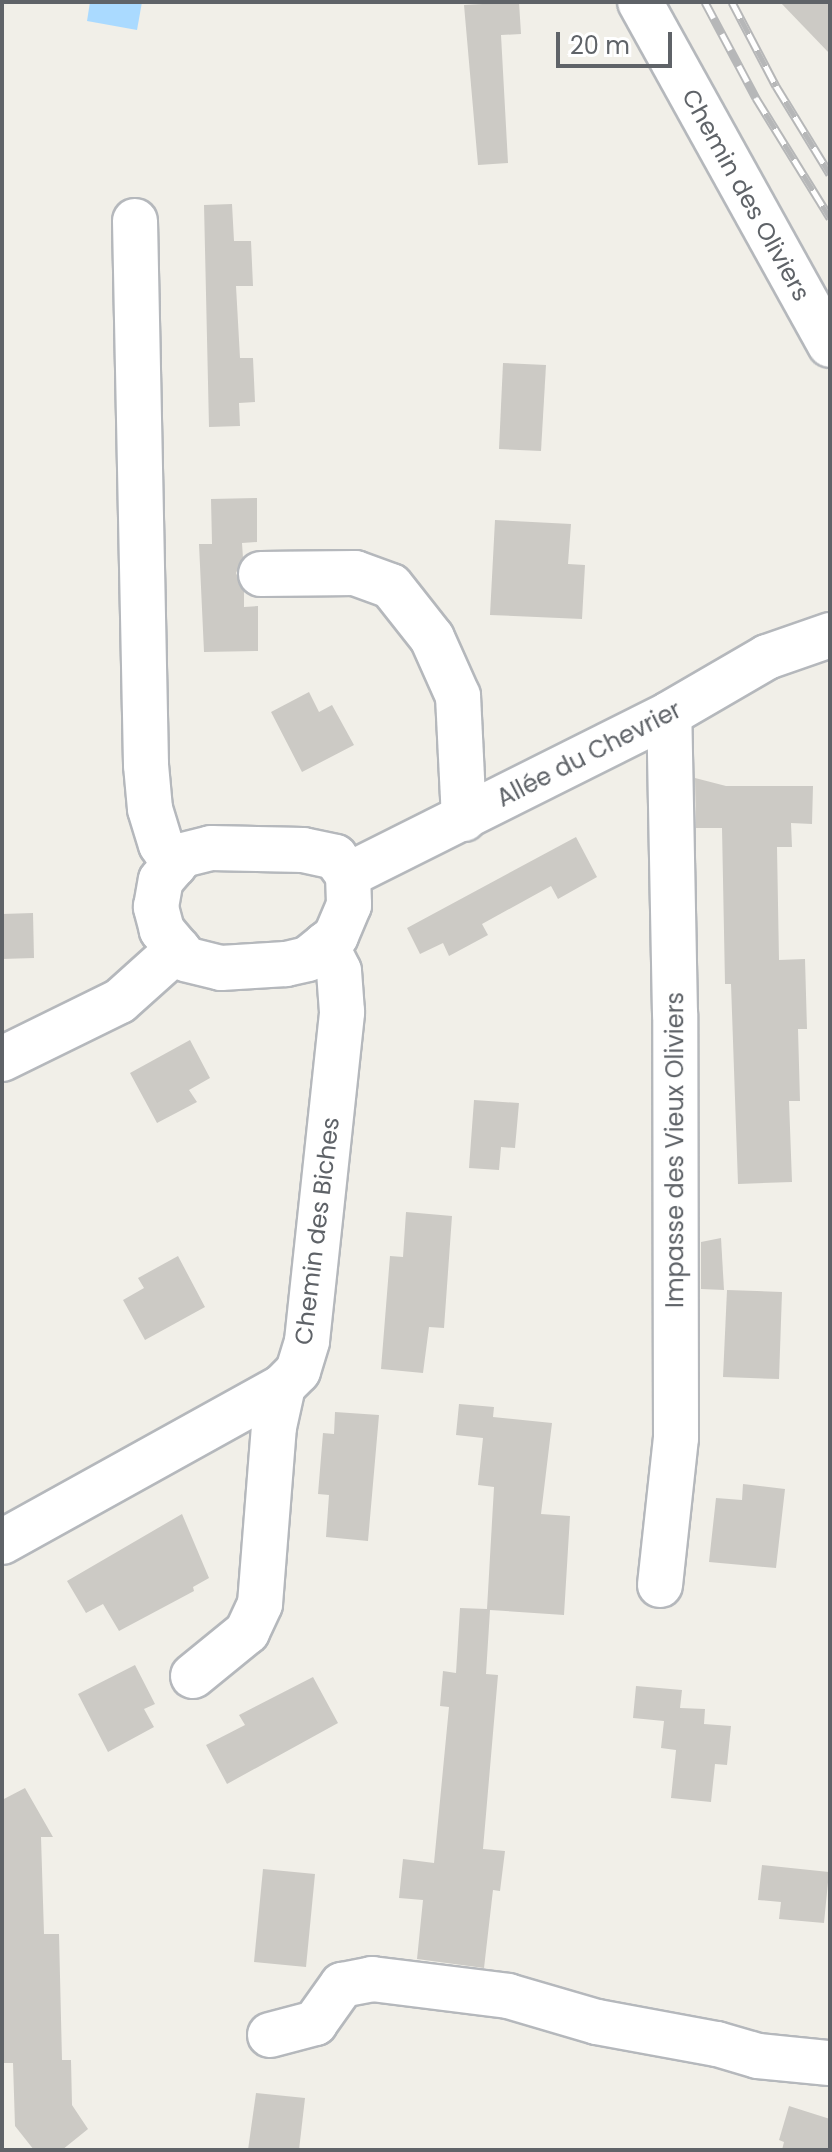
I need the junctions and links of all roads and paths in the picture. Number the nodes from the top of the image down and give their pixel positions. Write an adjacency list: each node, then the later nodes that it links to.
1 (640, 2): 3 (street, Chemin des Oliviers)
2 (135, 221): 8 (street)
3 (830, 345)
4 (261, 574): 7 (street)
5 (830, 635): 6 (street, Allée du Chevrier)
6 (669, 714): 7 (street, Allée du Chevrier); 15 (street, Impasse des Vieux Oliviers)
7 (464, 819): 9 (street, Allée du Chevrier)
8 (174, 865): 9 (street); 11 (street)
9 (348, 875): 10 (street)
10 (325, 944): 11 (street); 13 (street, Chemin des Biches)
11 (178, 949): 12 (street)
12 (2, 1059)
13 (283, 1386): 14 (street, Chemin des Biches); 16 (street)
14 (2, 1542)
15 (660, 1585)
16 (193, 1676)
17 (270, 2035): 18 (street)
18 (830, 2063)

